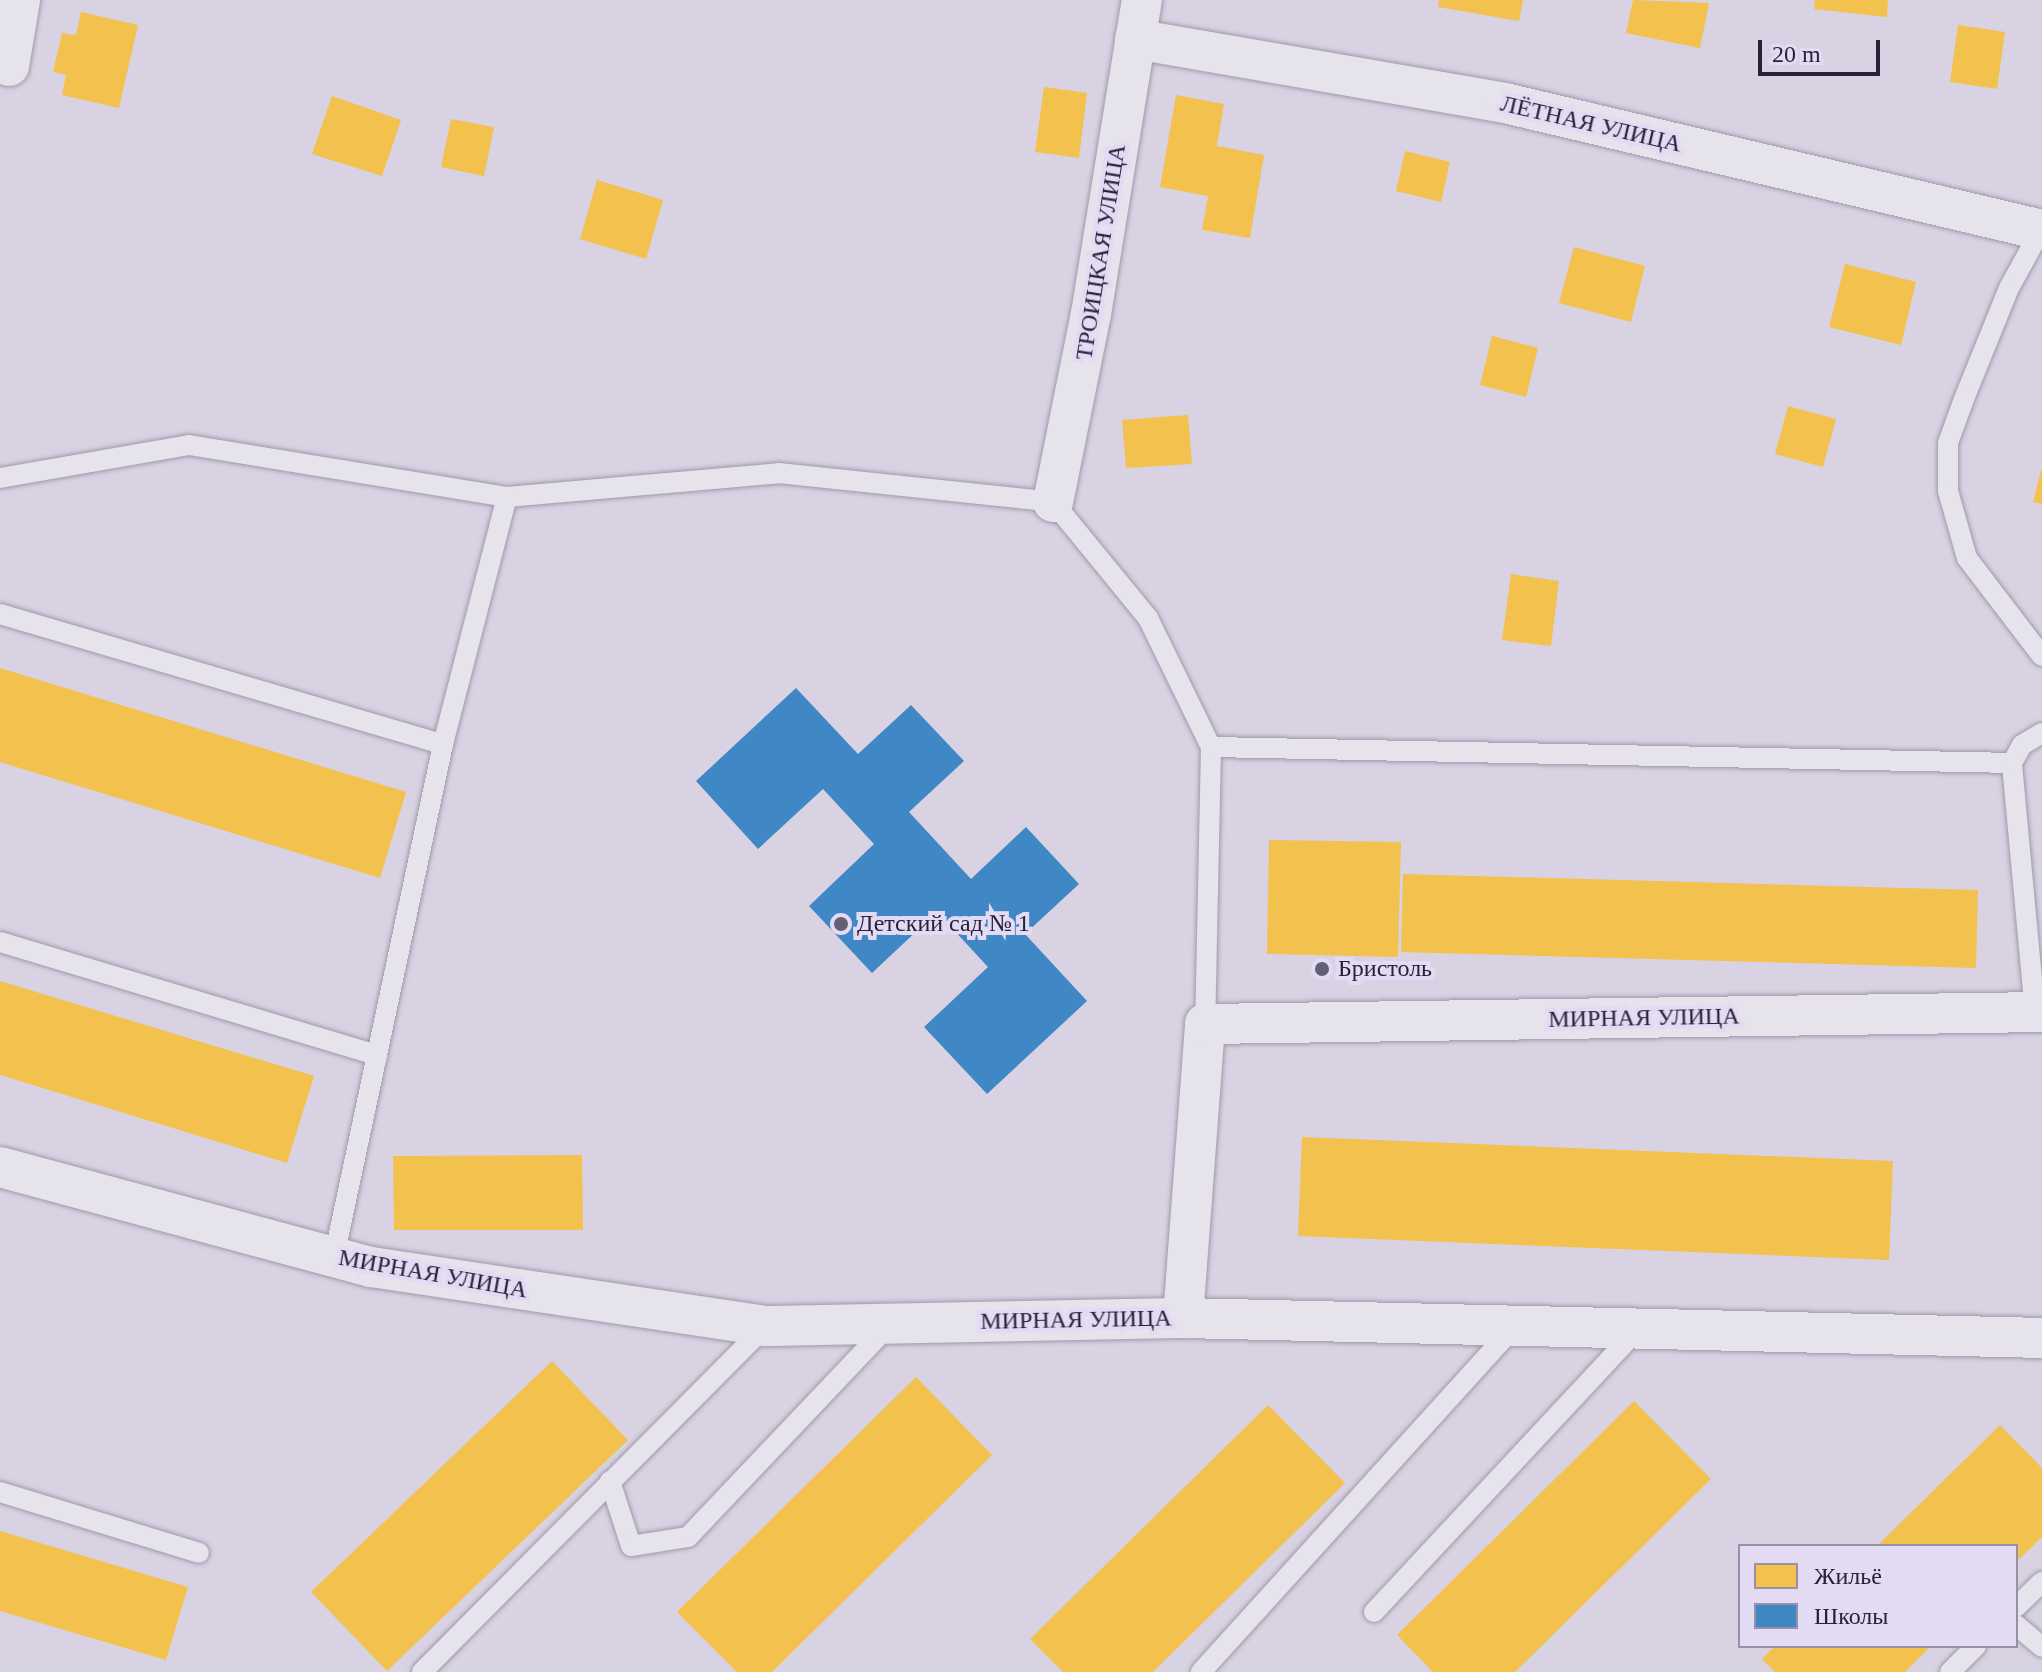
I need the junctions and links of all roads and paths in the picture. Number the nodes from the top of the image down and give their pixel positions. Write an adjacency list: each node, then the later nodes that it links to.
1 (20, 0): 4 (street)
2 (1142, 0): 3 (street, ТРОИЦКАЯ УЛИЦА)
3 (1135, 39): 5 (street, ЛЁТНАЯ УЛИЦА); 8 (street, ТРОИЦКАЯ УЛИЦА)
4 (9, 66)
5 (2042, 230): 10 (lane)
6 (0, 478): 7 (lane)
7 (507, 497): 8 (lane); 12 (lane)
8 (1053, 502): 13 (lane)
9 (0, 614): 12 (lane)
10 (2042, 656)
11 (2042, 733): 14 (lane)
12 (443, 744): 18 (lane)
13 (1211, 747): 14 (lane); 17 (lane)
14 (2012, 763): 16 (lane)
15 (0, 942): 18 (lane)
16 (2038, 1012): 17 (street, МИРНАЯ УЛИЦА)
17 (1205, 1024): 21 (street, МИРНАЯ УЛИЦА)
18 (377, 1055): 20 (lane)
19 (0, 1167): 20 (street, МИРНАЯ УЛИЦА)
20 (334, 1257): 23 (street, МИРНАЯ УЛИЦА)
21 (1183, 1318): 22 (street, МИРНАЯ УЛИЦА); 24 (street)
22 (890, 1324): 23 (street, МИРНАЯ УЛИЦА); 27 (lane)
23 (765, 1326): 27 (lane)
24 (1515, 1326): 25 (street); 37 (lane)
25 (1638, 1329): 26 (street); 32 (lane)
26 (2042, 1338)
27 (610, 1481): 36 (lane)
28 (0, 1492): 29 (lane)
29 (199, 1553)
30 (2042, 1582): 31 (lane)
31 (2018, 1605)
32 (1374, 1612)
33 (2018, 1627): 34 (lane)
34 (2042, 1647)
35 (1974, 1648): 38 (lane)
36 (422, 1672)
37 (1201, 1672)
38 (1950, 1672)

